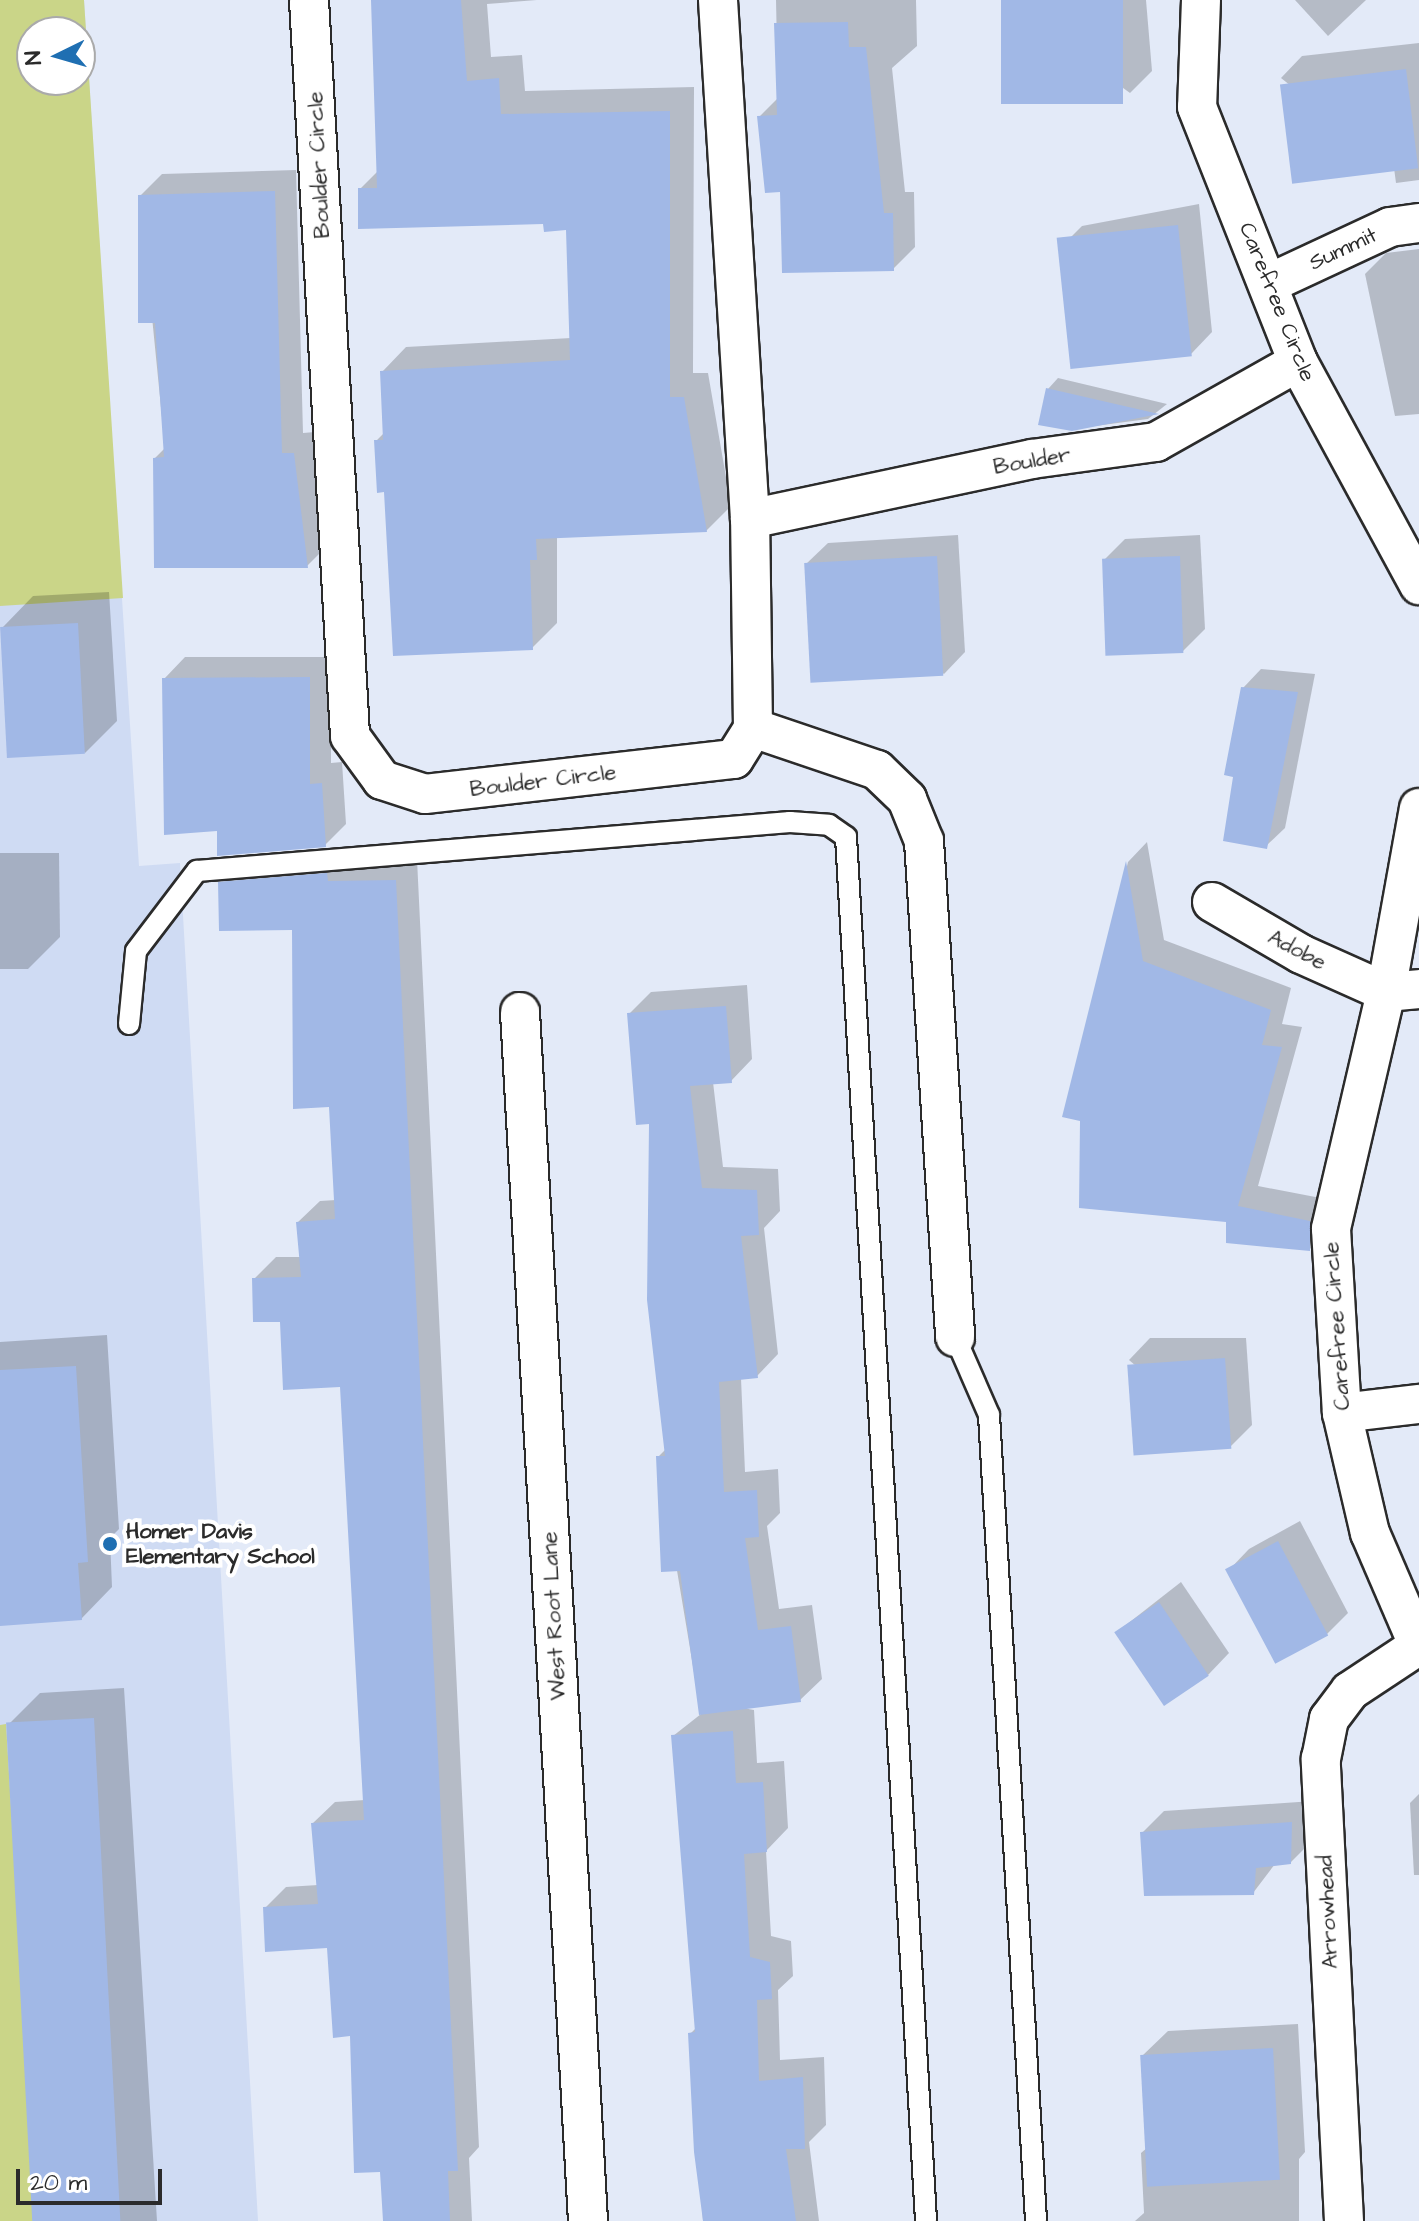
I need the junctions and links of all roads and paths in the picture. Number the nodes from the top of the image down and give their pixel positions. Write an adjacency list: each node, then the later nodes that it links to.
1 (309, 0): 9 (street, Boulder Circle)
2 (718, 0): 7 (street)
3 (1201, 0): 5 (street, Carefree Circle)
4 (1419, 223): 5 (street, Summit)
5 (1270, 283): 6 (street, Carefree Circle)
6 (1298, 362): 7 (street, Boulder); 8 (street, Carefree Circle)
7 (750, 519): 9 (street)
8 (1419, 585)
9 (753, 728): 15 (street)
10 (1419, 808): 12 (street, Carefree Circle)
11 (1212, 902): 12 (street, Adobe)
12 (1403, 990): 17 (street, Carefree Circle)
13 (520, 1012): 19 (street, West Root Lane)
14 (129, 1024): 20 (lane)
15 (955, 1337): 21 (lane)
16 (1419, 1404): 17 (street)
17 (1342, 1413): 18 (street, Carefree Circle)
18 (1418, 1647): 22 (street, Arrowhead)
19 (588, 2221)
20 (926, 2221)
21 (1036, 2221)
22 (1344, 2221)

